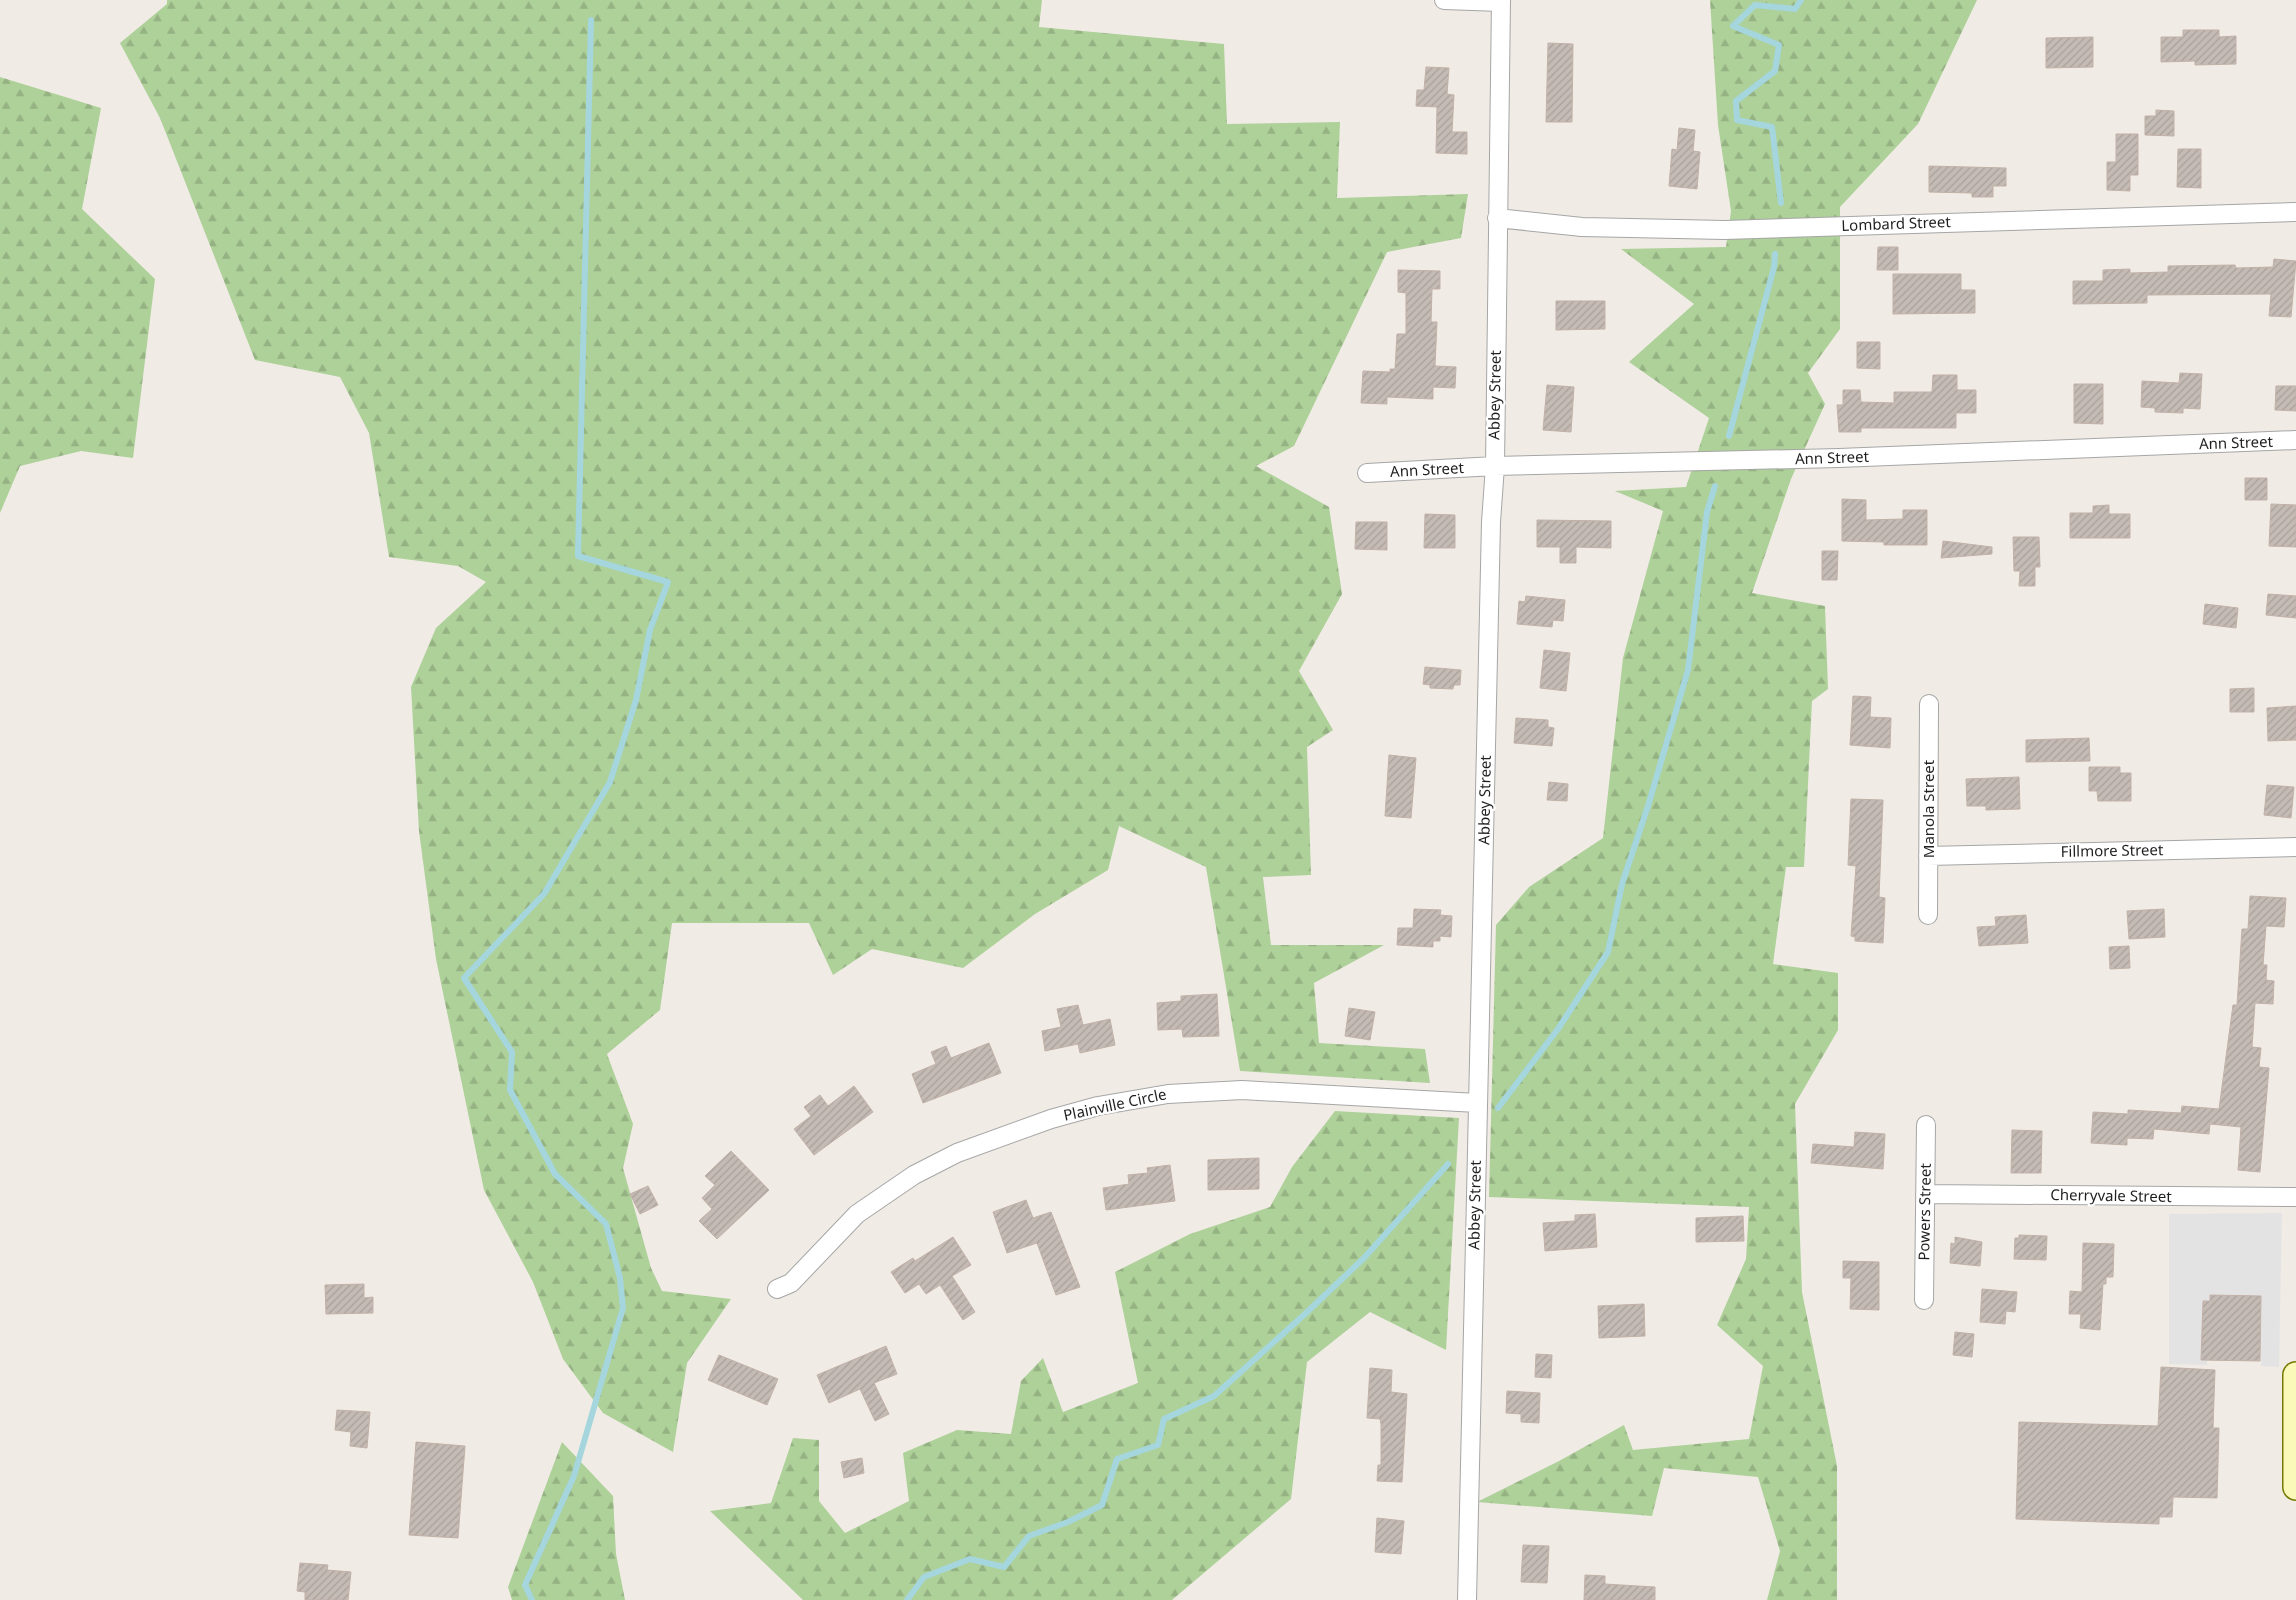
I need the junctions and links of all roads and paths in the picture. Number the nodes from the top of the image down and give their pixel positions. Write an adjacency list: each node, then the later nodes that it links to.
1 (1444, 0): 2 (street)
2 (1501, 1): 4 (street, Abbey Street)
3 (2296, 212): 4 (street, Lombard Street)
4 (1497, 218): 6 (street, Abbey Street)
5 (2296, 440): 6 (street, Ann Street)
6 (1495, 466): 7 (street, Ann Street); 12 (street, Abbey Street)
7 (1367, 473)
8 (1929, 704): 10 (street, Manola Street)
9 (2296, 847): 10 (street, Fillmore Street)
10 (1928, 856): 11 (street, Manola Street)
11 (1928, 915)
12 (1477, 1104): 16 (street, Plainville Circle); 20 (street, Abbey Street)
13 (1926, 1125): 14 (street, Powers Street)
14 (1925, 1194): 15 (street, Cherryvale Street); 17 (street, Powers Street)
15 (2296, 1198)
16 (777, 1289)
17 (1924, 1300)
18 (2296, 1375): 19 (main road)
19 (2296, 1487)
20 (1467, 1600)

